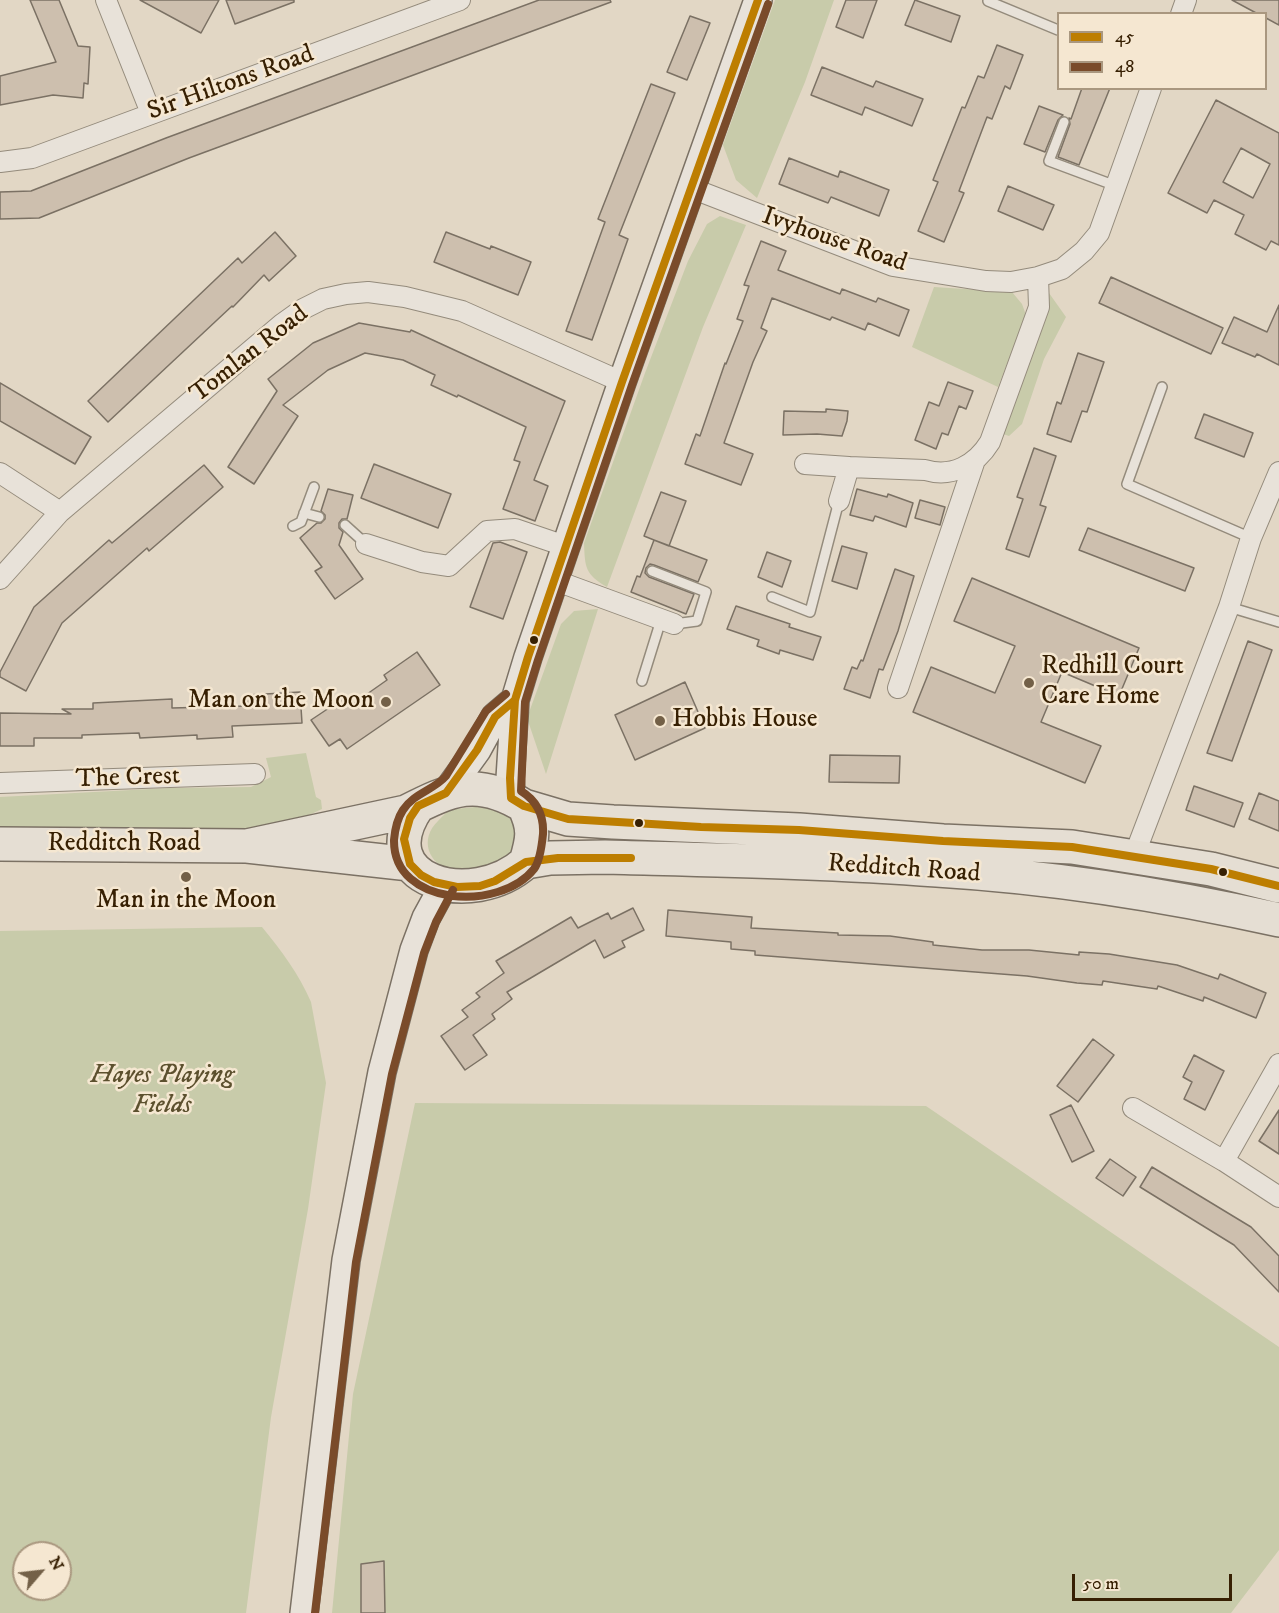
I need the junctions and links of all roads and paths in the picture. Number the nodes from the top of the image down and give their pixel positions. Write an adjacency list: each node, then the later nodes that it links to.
1 (106, 0): 7 (street)
2 (460, 0): 7 (street, Sir Hiltons Road)
3 (758, 0): 11 (street)
4 (988, 1): 5 (lane)
5 (1057, 29)
6 (1150, 90): 10 (street, Ivyhouse Road)
7 (151, 113): 9 (street, Sir Hiltons Road)
8 (1064, 122): 10 (lane)
9 (0, 162)
10 (1116, 186): 12 (street, Ivyhouse Road)
11 (691, 188): 12 (street, Ivyhouse Road); 13 (street)
12 (1038, 277): 15 (street)
13 (622, 382): 22 (street, Tomlan Road); 29 (street)
14 (1162, 387): 27 (lane)
15 (975, 460): 17 (street); 38 (street)
16 (805, 464): 17 (street)
17 (849, 466): 21 (street)
18 (1279, 472): 27 (street)
19 (0, 473): 22 (street)
20 (314, 487): 23 (lane)
21 (839, 501): 33 (lane)
22 (60, 512): 31 (street, Tomlan Road)
23 (304, 513): 24 (lane); 26 (lane)
24 (319, 517)
25 (345, 525): 28 (lane)
26 (293, 526)
27 (1251, 538): 34 (street)
28 (366, 544): 29 (street)
29 (565, 546): 32 (street)
30 (652, 571): 35 (lane)
31 (0, 579)
32 (554, 580): 35 (street); 39 (street)
33 (772, 597)
34 (1229, 607): 36 (lane); 46 (street)
35 (668, 622): 37 (lane)
36 (1279, 622)
37 (642, 681)
38 (898, 688)
39 (515, 700): 42 (street); 43 (street)
40 (255, 774): 41 (street, The Crest)
41 (0, 783)
42 (432, 799): 43 (highway); 45 (highway, Redditch Road); 48 (highway)
43 (518, 802): 46 (highway, Redditch Road); 47 (highway)
44 (0, 844): 45 (highway, Redditch Road)
45 (247, 846): 48 (highway, Redditch Road)
46 (1134, 856): 50 (highway, Redditch Road)
47 (526, 862): 49 (highway); 51 (highway, Redditch Road)
48 (410, 864): 49 (highway)
49 (444, 885): 56 (street)
50 (1279, 886)
51 (1279, 920)
52 (1279, 1064): 54 (street)
53 (1133, 1108): 54 (street)
54 (1224, 1161): 55 (street)
55 (1279, 1197)
56 (304, 1613)

